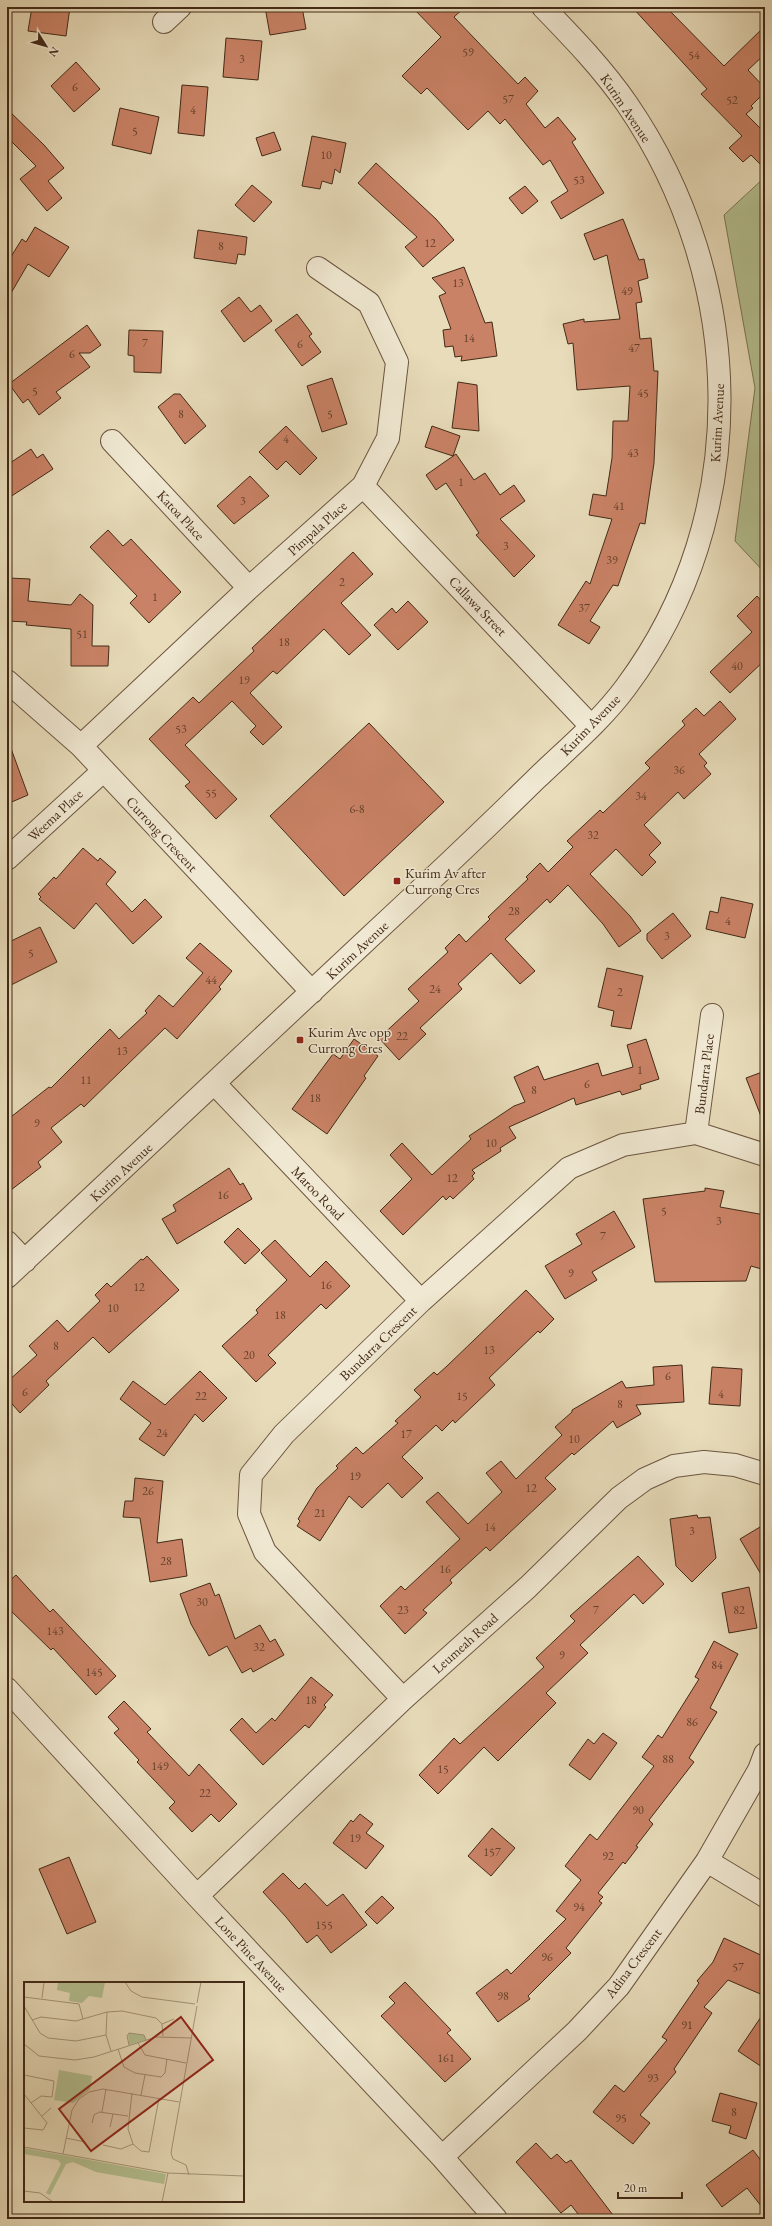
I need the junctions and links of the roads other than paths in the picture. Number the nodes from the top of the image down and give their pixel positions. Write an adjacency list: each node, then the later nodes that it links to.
1 (180, 7): 3 (street)
2 (543, 7): 9 (street, Kurim Avenue)
3 (164, 22)
4 (318, 268): 6 (street, Pimpala Place)
5 (112, 441): 7 (street, Katoa Place)
6 (363, 486): 7 (street, Pimpala Place); 9 (street, Callawa Street)
7 (250, 588): 10 (street, Pimpala Place)
8 (7, 681): 10 (street, Currong Crescent)
9 (591, 726): 13 (street, Kurim Avenue)
10 (81, 746): 11 (street, Currong Crescent)
11 (103, 771): 12 (street, Weema Place); 13 (street, Currong Crescent)
12 (7, 859)
13 (312, 992): 15 (street, Kurim Avenue)
14 (712, 1015): 16 (street, Bundarra Place)
15 (215, 1084): 19 (street, Kurim Avenue); 21 (street, Maroo Road)
16 (696, 1133): 17 (street, Bundarra Crescent); 21 (street, Bundarra Crescent)
17 (765, 1155)
18 (7, 1242): 19 (street)
19 (25, 1261): 20 (street, Kurim Avenue)
20 (7, 1278)
21 (421, 1301): 24 (street, Bundarra Crescent)
22 (765, 1474): 24 (street, Leumeah Road)
23 (7, 1689): 27 (street, Lone Pine Avenue)
24 (403, 1699): 27 (street, Leumeah Road)
25 (765, 1754): 26 (street, Adina Crescent)
26 (707, 1860): 28 (street); 29 (street, Adina Crescent)
27 (197, 1896): 29 (street, Lone Pine Avenue)
28 (765, 1896)
29 (442, 2157): 30 (street, Lone Pine Avenue)
30 (496, 2219)

